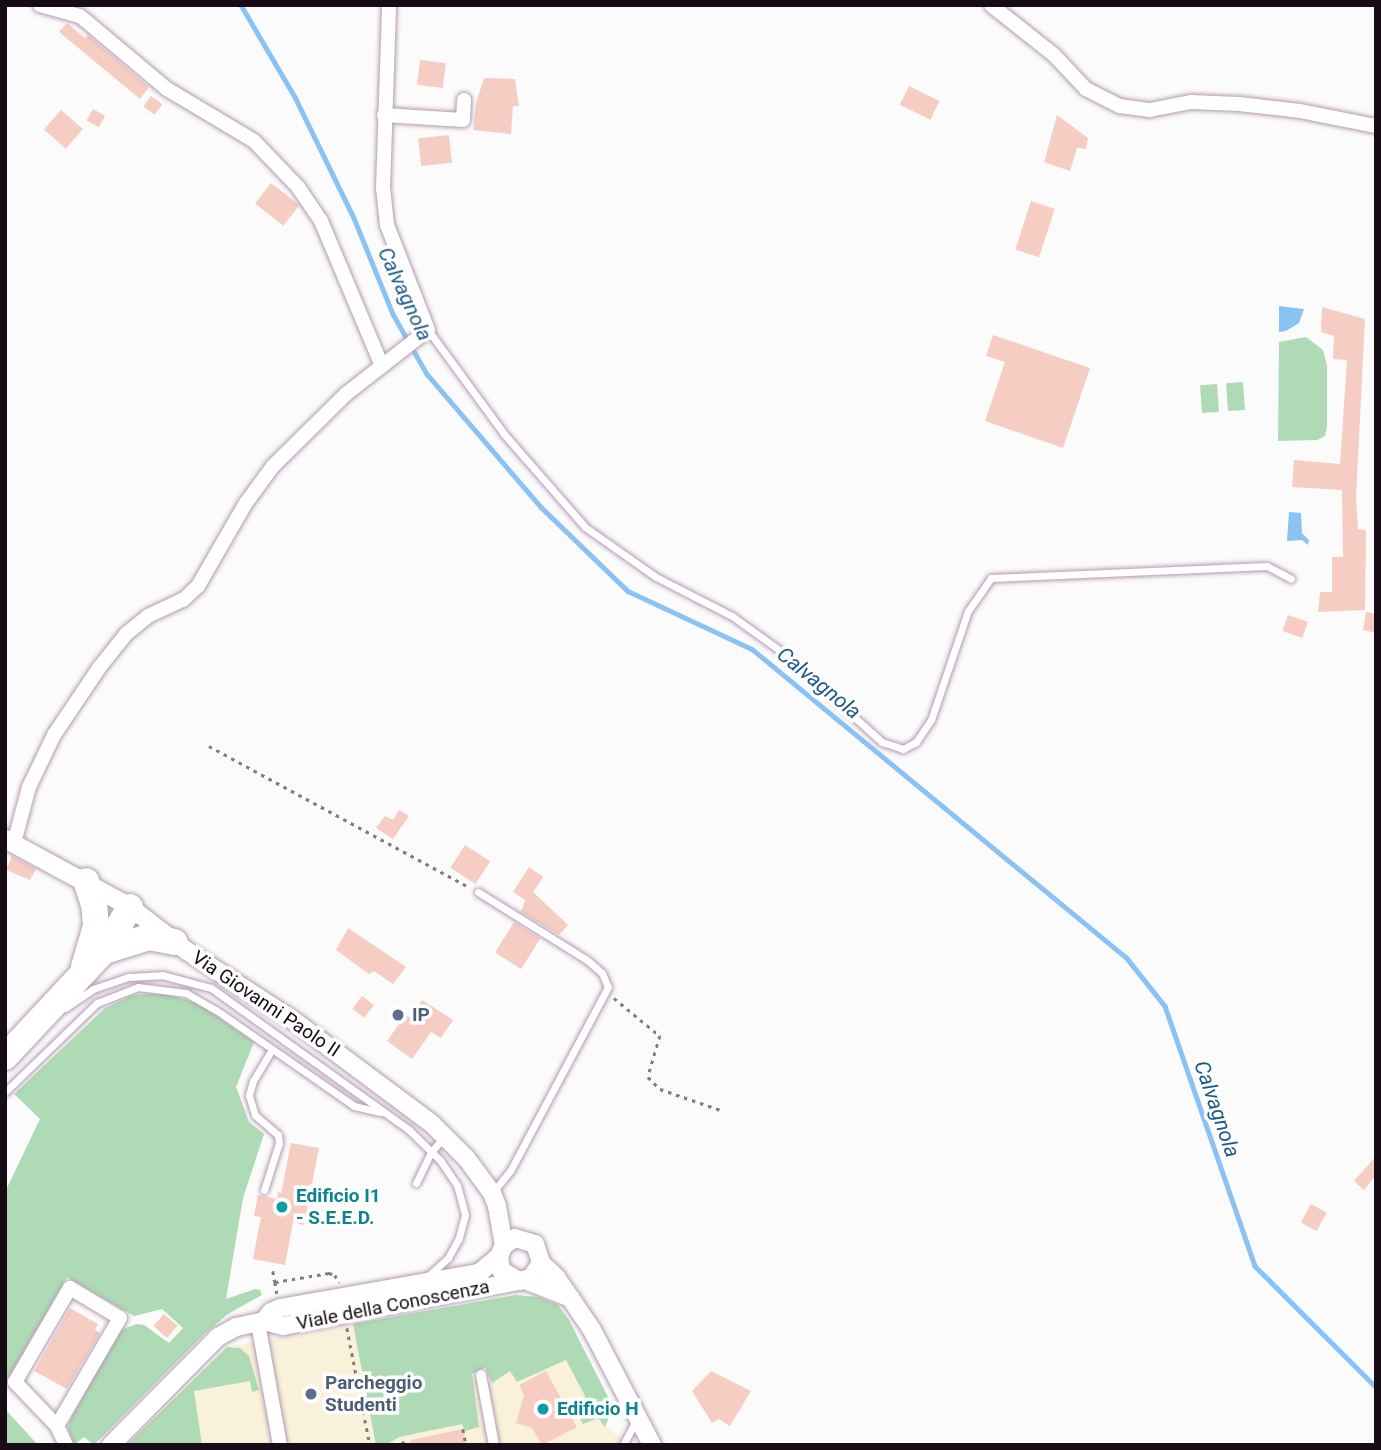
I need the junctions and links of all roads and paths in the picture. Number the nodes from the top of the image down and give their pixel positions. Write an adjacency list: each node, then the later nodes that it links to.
1 (40, 5): 8 (street)
2 (388, 5): 5 (street)
3 (991, 5): 6 (street)
4 (464, 100): 5 (street)
5 (384, 115): 7 (street)
6 (1376, 127)
7 (424, 332): 8 (street); 9 (lane)
8 (383, 363): 11 (street)
9 (1291, 579)
10 (209, 746): 13 (path)
11 (10, 841): 12 (street, Via Giovanni Paolo II)
12 (86, 881): 14 (street, Via Giovanni Paolo II); 16 (highway)
13 (478, 892): 17 (lane)
14 (130, 907): 15 (street, Via Giovanni Paolo II); 16 (highway)
15 (175, 942): 16 (highway); 19 (street, Via Giovanni Paolo II)
16 (98, 947): 18 (highway)
17 (606, 992): 24 (path); 30 (lane)
18 (41, 1018): 20 (lane); 22 (highway)
19 (294, 1021): 20 (lane); 26 (street, Via Giovanni Paolo II)
20 (282, 1038): 25 (lane)
21 (272, 1049): 23 (lane); 25 (lane); 29 (lane)
22 (6, 1056)
23 (5, 1092)
24 (723, 1111)
25 (385, 1112): 27 (lane)
26 (444, 1136): 27 (lane); 30 (street, Via Giovanni Paolo II)
27 (431, 1152): 28 (lane); 35 (lane)
28 (416, 1183)
29 (264, 1190)
30 (494, 1199): 31 (street, Via Giovanni Paolo II); 32 (street, Via Giovanni Paolo II)
31 (529, 1240): 32 (street); 33 (street)
32 (501, 1251): 34 (street); 35 (street, Viale della Conoscenza)
33 (541, 1263): 34 (street); 36 (street)
34 (522, 1280): 36 (street); 37 (street, Viale della Conoscenza)
35 (416, 1287): 37 (street, Viale della Conoscenza)
36 (571, 1298): 40 (street)
37 (261, 1322): 44 (street); 45 (street)
38 (348, 1329): 46 (path)
39 (481, 1375): 48 (street)
40 (639, 1418): 49 (lane); 50 (street)
41 (57, 1426): 41 (street); 43 (street)
42 (463, 1429): 47 (path)
43 (66, 1445)
44 (111, 1445)
45 (280, 1445)
46 (370, 1445)
47 (466, 1445)
48 (494, 1445)
49 (623, 1445)
50 (652, 1445)

